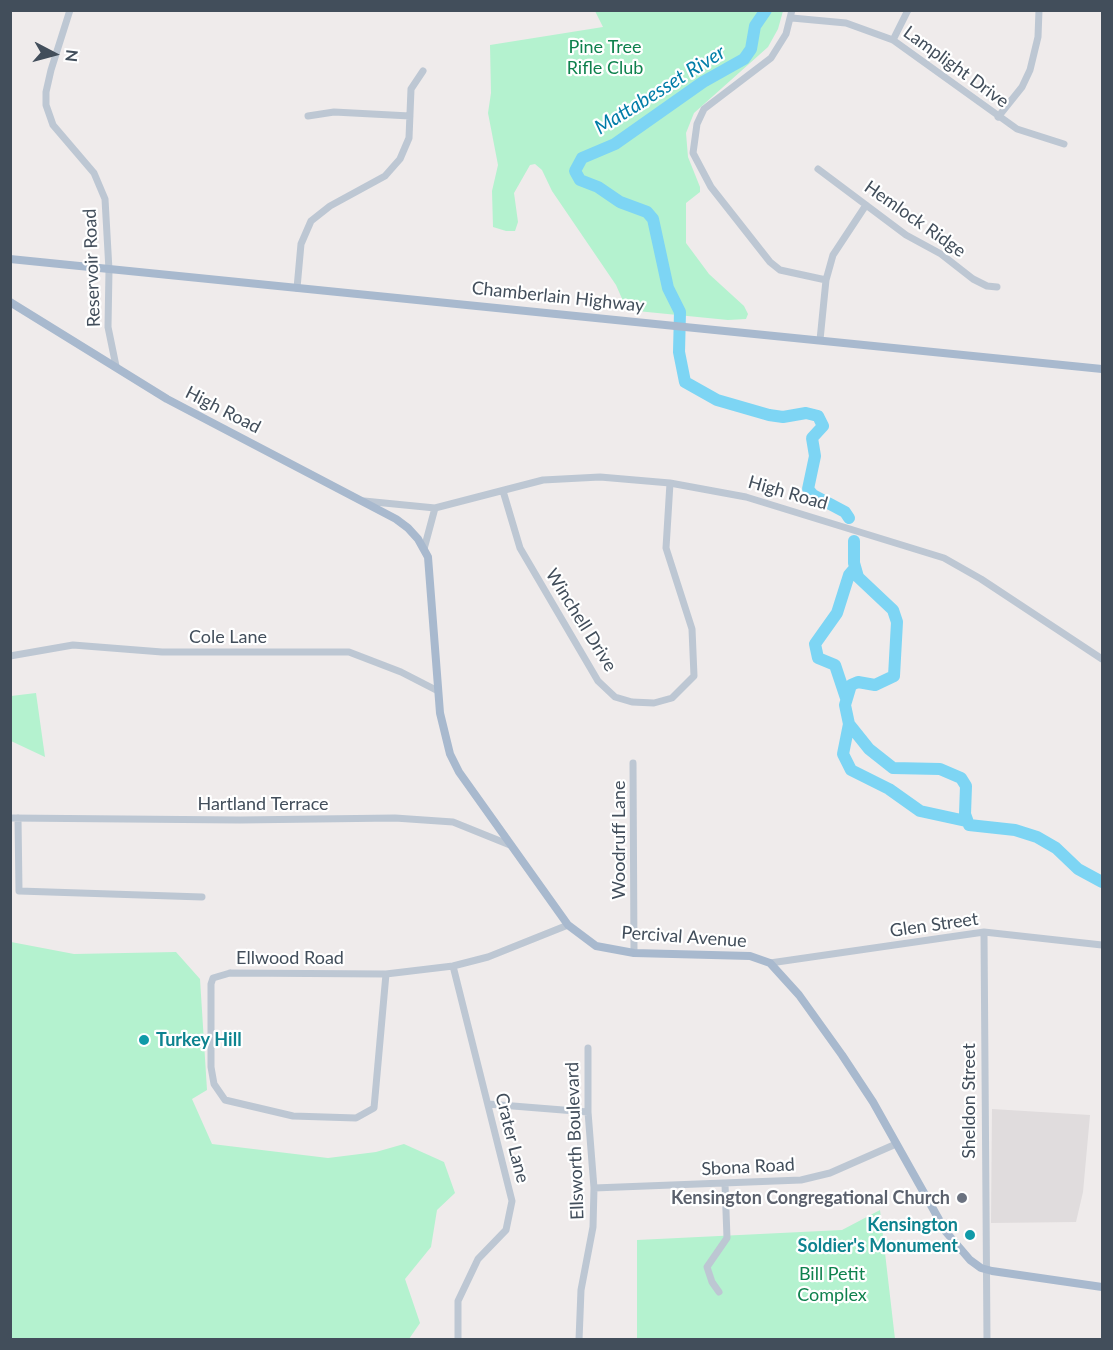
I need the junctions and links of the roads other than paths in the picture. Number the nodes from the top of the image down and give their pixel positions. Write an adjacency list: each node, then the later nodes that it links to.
1 (70, 10): 14 (street, Reservoir Road)
2 (908, 10): 5 (street)
3 (1039, 10): 9 (street)
4 (792, 14): 5 (street, Lamplight Drive); 15 (street)
5 (893, 40): 9 (street, Lamplight Drive)
6 (423, 72): 8 (street)
7 (308, 116): 8 (street)
8 (410, 116): 17 (street)
9 (999, 117): 10 (street, Lamplight Drive)
10 (1064, 144)
11 (818, 169): 12 (street, Hemlock Ridge)
12 (866, 205): 15 (street); 16 (street, Hemlock Ridge)
13 (10, 259): 14 (main road, Chamberlain Highway)
14 (109, 270): 17 (main road, Chamberlain Highway); 20 (street, Reservoir Road)
15 (826, 280): 19 (street)
16 (998, 287)
17 (297, 288): 19 (main road, Chamberlain Highway)
18 (10, 302): 20 (main road, High Road)
19 (820, 340): 21 (main road, Chamberlain Highway)
20 (116, 366): 24 (main road, High Road)
21 (1102, 369)
22 (670, 483): 23 (street, High Road); 23 (street, Winchell Drive); 28 (street, High Road)
23 (503, 491): 25 (street, High Road)
24 (360, 501): 25 (street, High Road); 26 (main road, Percival Avenue)
25 (435, 508): 26 (street)
26 (424, 549): 29 (main road, Percival Avenue)
27 (10, 656): 29 (street, Cole Lane)
28 (1102, 659)
29 (438, 692): 32 (main road, Percival Avenue)
30 (633, 763): 37 (street, Woodruff Lane)
31 (14, 818): 32 (street, Hartland Terrace); 33 (street)
32 (510, 845): 34 (main road, Percival Avenue)
33 (202, 897)
34 (568, 925): 37 (main road, Percival Avenue); 39 (street, Ellwood Road)
35 (984, 932): 36 (street, Glen Street); 38 (street, Glen Street); 47 (street, Sheldon Street)
36 (1102, 945)
37 (634, 953): 38 (main road, Percival Avenue)
38 (770, 963): 44 (main road, Percival Avenue)
39 (453, 966): 40 (street, Ellwood Road); 42 (street, Crater Lane)
40 (386, 974): 40 (street, Ellwood Road)
41 (588, 1048): 43 (street, Ellsworth Boulevard)
42 (488, 1104): 43 (street); 50 (street, Crater Lane)
43 (588, 1112): 46 (street, Ellsworth Boulevard)
44 (896, 1144): 45 (street, Sbona Road); 47 (main road, Percival Avenue)
45 (725, 1184): 46 (street, Sbona Road); 49 (street)
46 (594, 1188): 51 (street, Ellsworth Boulevard)
47 (986, 1270): 48 (main road); 52 (street, Sheldon Street)
48 (1102, 1287)
49 (719, 1292)
50 (458, 1340)
51 (579, 1340)
52 (987, 1340)

